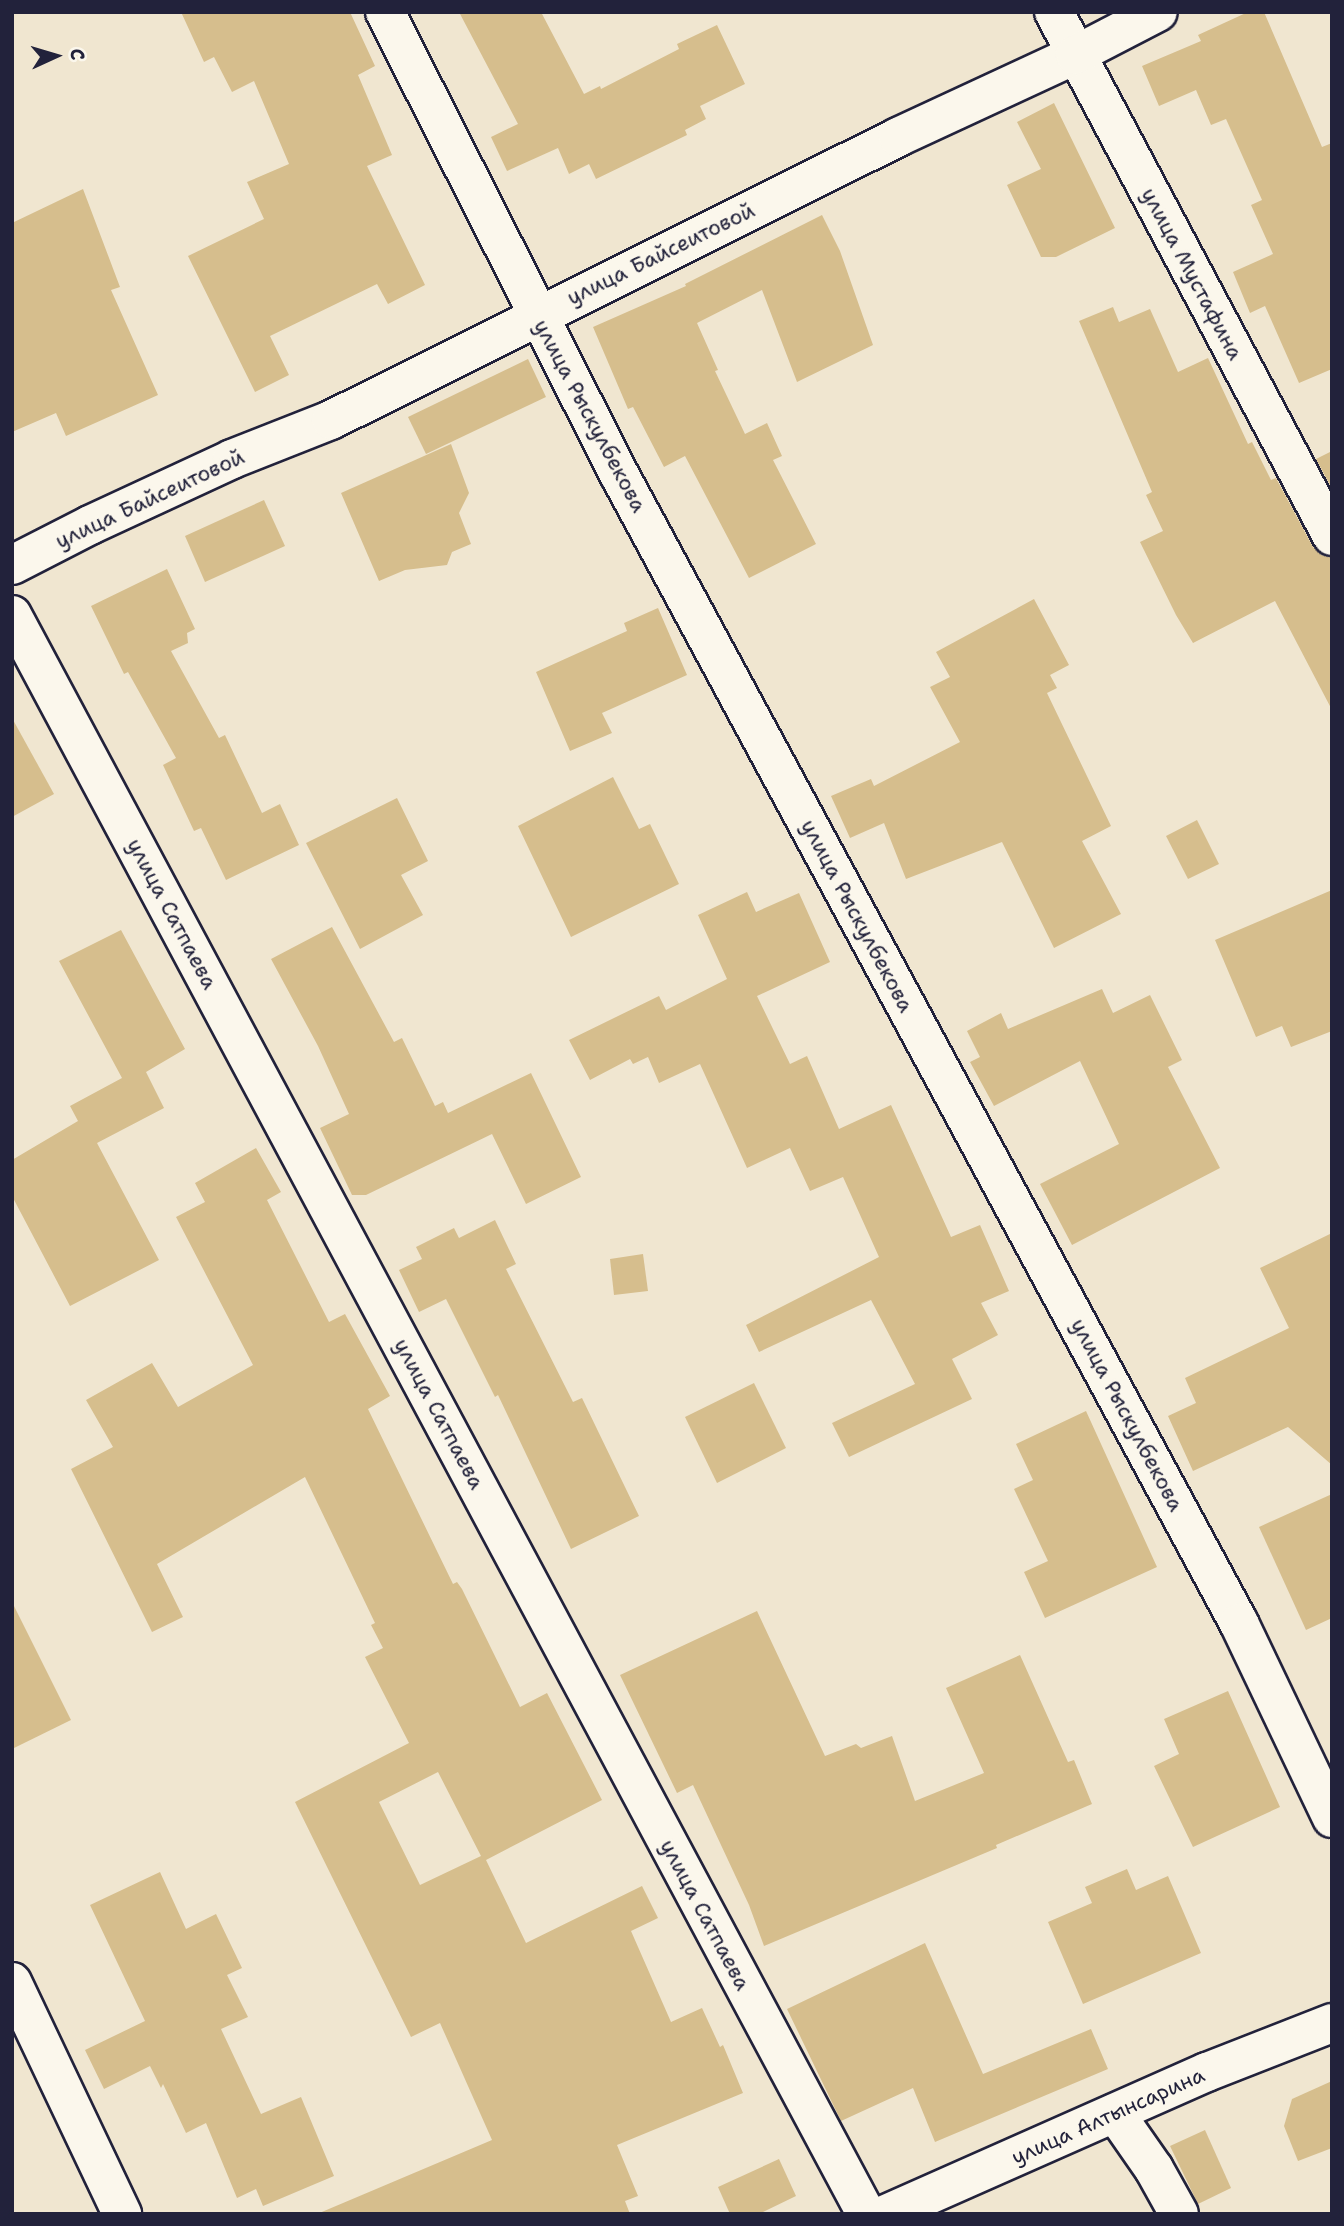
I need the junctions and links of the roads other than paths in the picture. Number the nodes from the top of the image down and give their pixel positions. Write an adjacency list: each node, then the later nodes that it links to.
1 (384, 12): 5 (street, улица Рыскулбекова)
2 (1054, 12): 4 (street, улица Мустафина)
3 (1158, 12): 4 (street, улица Байсеитовой)
4 (1075, 55): 5 (street, улица Байсеитовой); 6 (street, улица Мустафина)
5 (537, 315): 7 (street, улица Байсеитовой); 9 (street, улица Рыскулбекова)
6 (1332, 536)
7 (12, 565)
8 (12, 615): 14 (street, улица Сатпаева)
9 (1332, 1818)
10 (12, 1982): 13 (street)
11 (1332, 2023): 12 (street, улица Алтынсарина)
12 (1115, 2113): 15 (street, улица Алтынсарина); 16 (street)
13 (122, 2214)
14 (866, 2214)
15 (886, 2214)
16 (1179, 2214)

